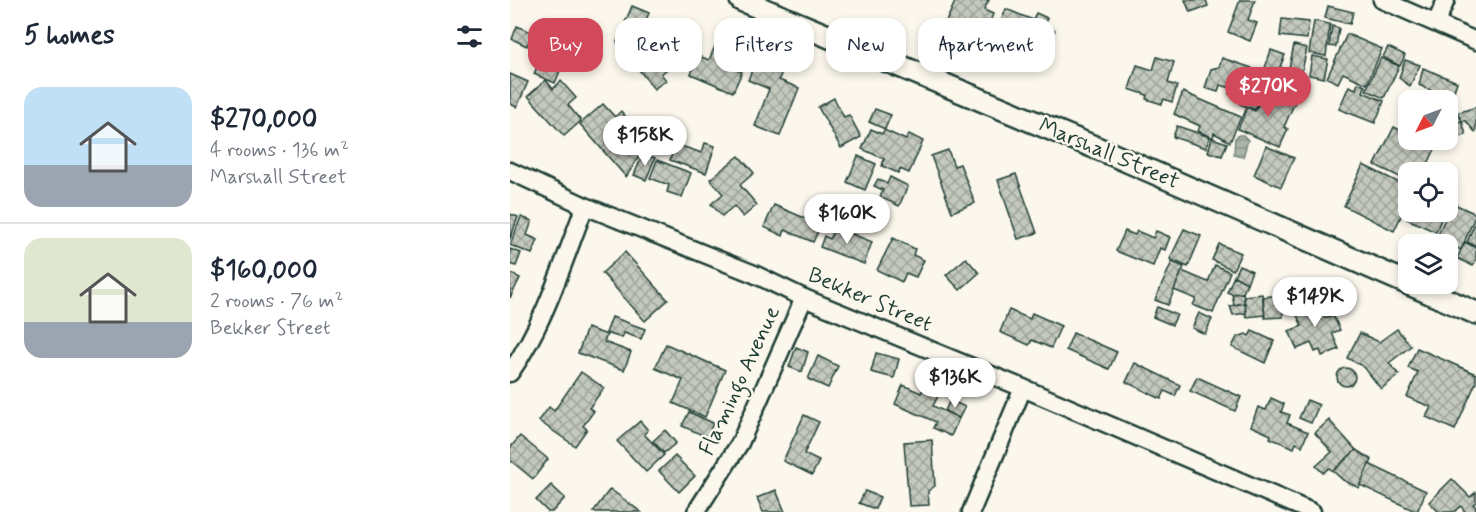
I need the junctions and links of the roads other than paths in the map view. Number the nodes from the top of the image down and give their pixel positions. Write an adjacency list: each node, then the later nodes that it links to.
1 (741, 0): 9 (street, Marshall Street)
2 (1382, 0): 4 (street)
3 (1446, 0): 4 (street)
4 (1436, 23): 5 (street)
5 (1476, 41)
6 (510, 171): 7 (street, Bekker Street)
7 (585, 206): 8 (street, Bekker Street); 10 (street)
8 (804, 298): 11 (street, Bekker Street); 12 (street, Flamingo Avenue)
9 (1476, 313)
10 (510, 373)
11 (1023, 388): 13 (street); 14 (street, Bekker Street)
12 (696, 512)
13 (971, 512)
14 (1312, 512)

